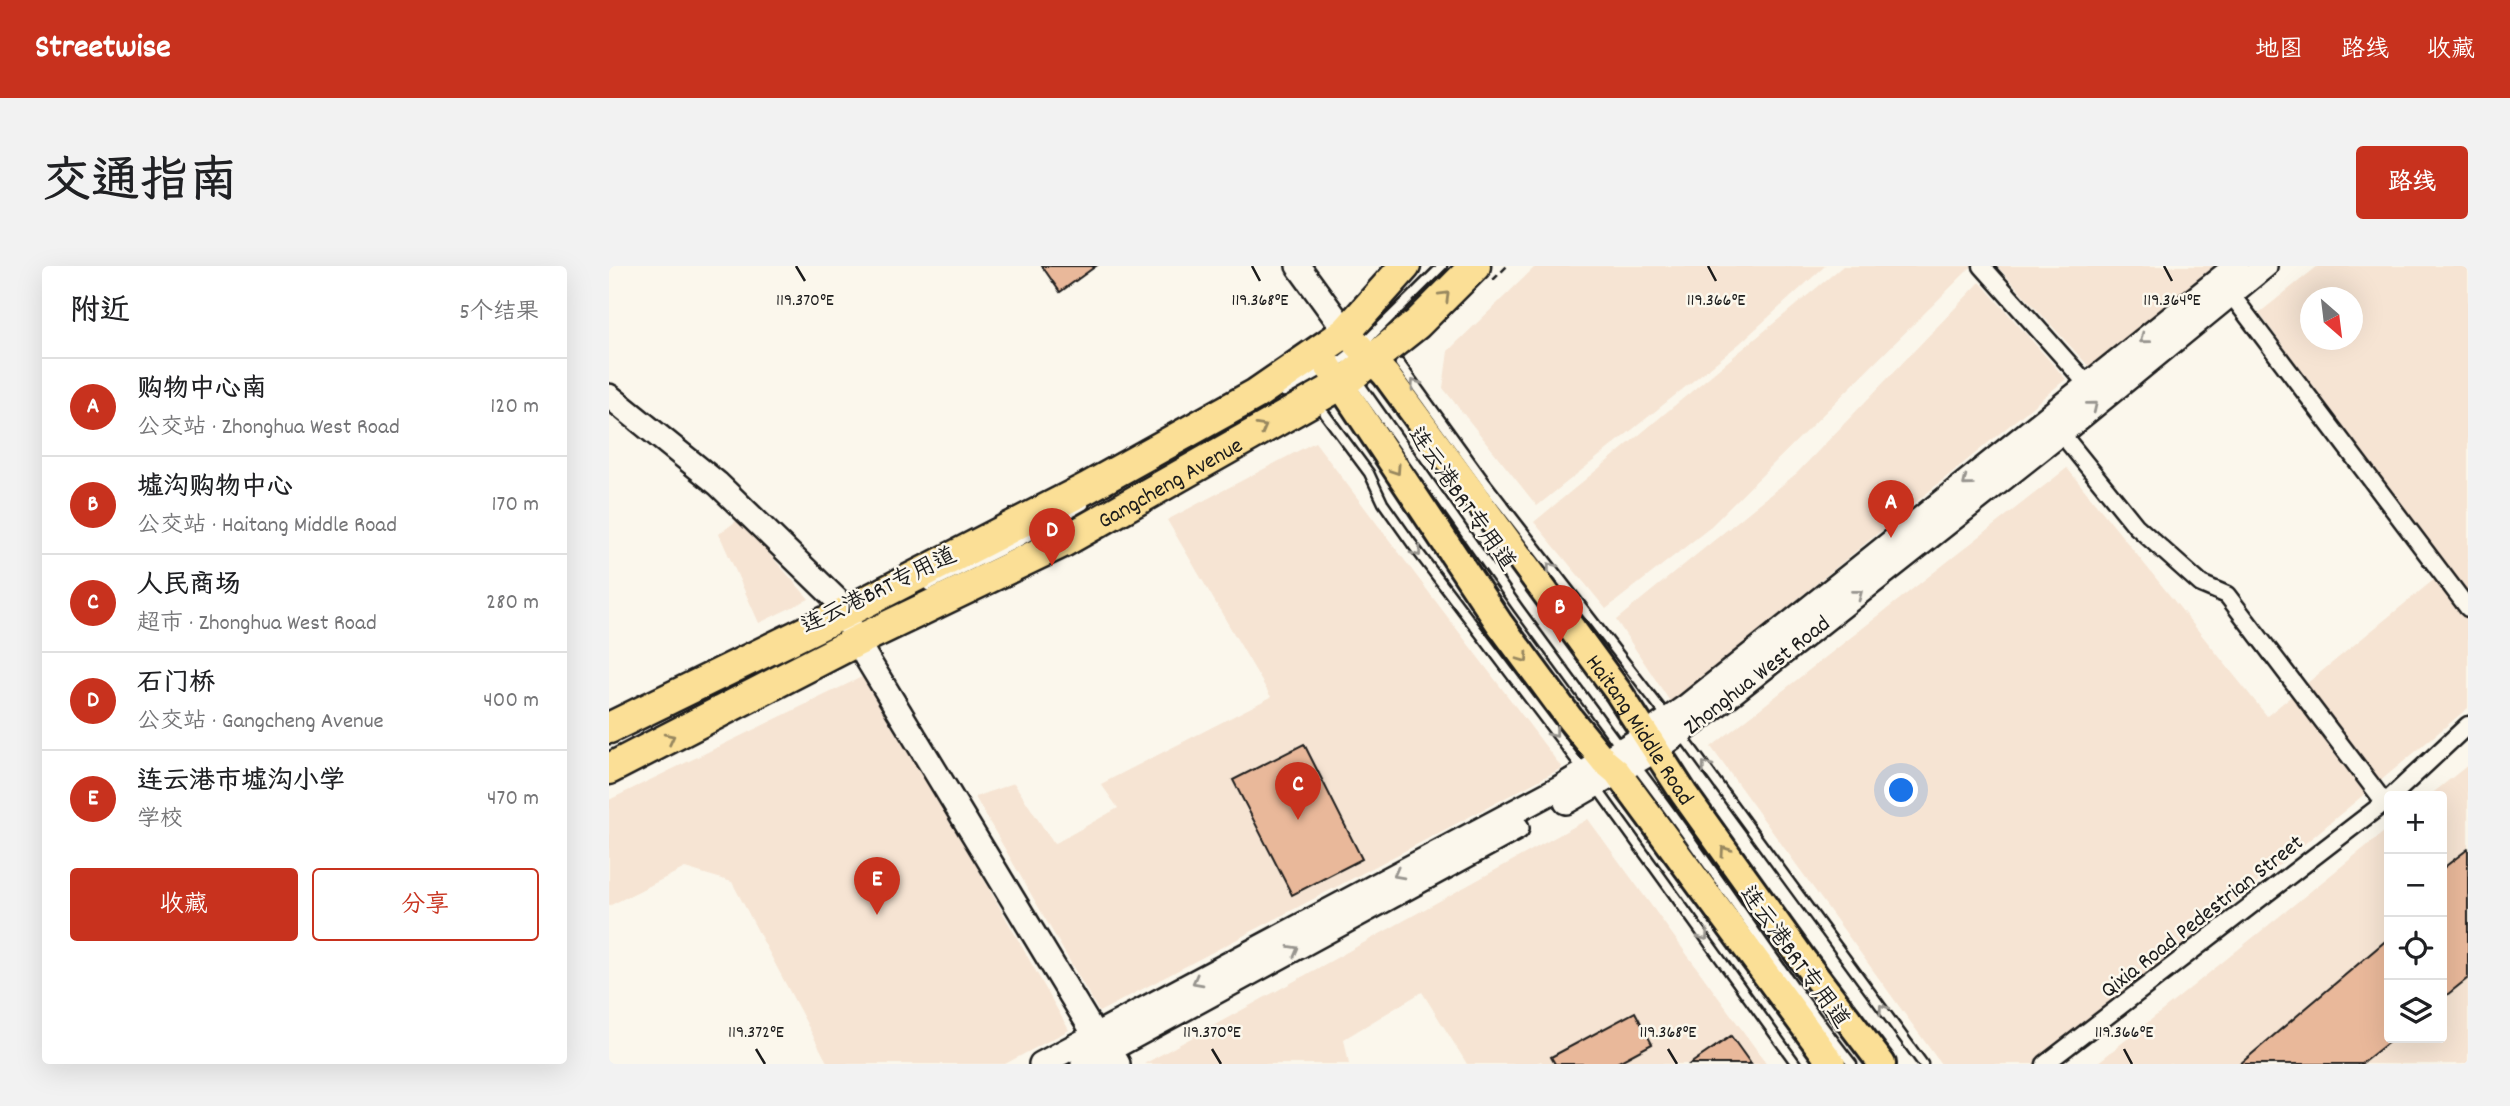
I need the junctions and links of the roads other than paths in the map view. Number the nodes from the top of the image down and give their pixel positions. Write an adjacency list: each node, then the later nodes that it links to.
1 (1298, 266): 9 (main road)
2 (1405, 266): 9 (highway, Gangcheng Avenue)
3 (1442, 266): 9 (lane)
4 (1475, 266): 9 (highway, Gangcheng Avenue, one-way to 4)
5 (1982, 266): 10 (street)
6 (2236, 266): 10 (main road, one-way to 10)
7 (2265, 266): 8 (main road, Zhonghua West Road)
8 (2230, 293): 14 (main road, Zhonghua West Road, one-way to 8); 17 (street)
9 (1351, 360): 12 (lane); 18 (highway, Gangcheng Avenue); 18 (highway, Gangcheng Avenue, one-way to 9); 20 (lane, one-way to 9); 22 (main road, Haitang Middle Road); 22 (main road, Haitang Middle Road)
10 (2088, 385): 20 (main road, one-way to 20)
11 (609, 396): 18 (main road)
12 (1271, 399)
13 (1325, 414): 22 (lane, one-way to 22)
14 (2061, 433): 20 (main road, Zhonghua West Road, one-way to 14); 25 (street)
15 (1093, 499): 16 (lane, 连云港BRT专用道)
16 (925, 588)
17 (2468, 608)
18 (850, 625): 21 (highway, Gangcheng Avenue); 23 (highway, Gangcheng Avenue, one-way to 18); 27 (main road)
19 (2468, 725): 24 (street, Qixia Road Pedestrian Street)
20 (1675, 726): 22 (main road, Zhonghua West Road); 34 (lane, one-way to 20)
21 (609, 729)
22 (1620, 761): 27 (main road, Zhonghua West Road); 30 (lane, one-way to 30); 31 (main road, Haitang Middle Road); 32 (lane, 连云港BRT专用道); 33 (main road, Haitang Middle Road, one-way to 22)
23 (609, 769)
24 (2398, 791)
25 (2384, 793)
26 (2384, 803): 35 (street, Qixia Road Pedestrian Street)
27 (1108, 1050): 28 (main road); 29 (main road, Zhonghua West Road)
28 (1041, 1064)
29 (1083, 1064)
30 (1796, 1064)
31 (1832, 1064)
32 (1851, 1064)
33 (1882, 1064)
34 (1923, 1064)
35 (2045, 1064)

